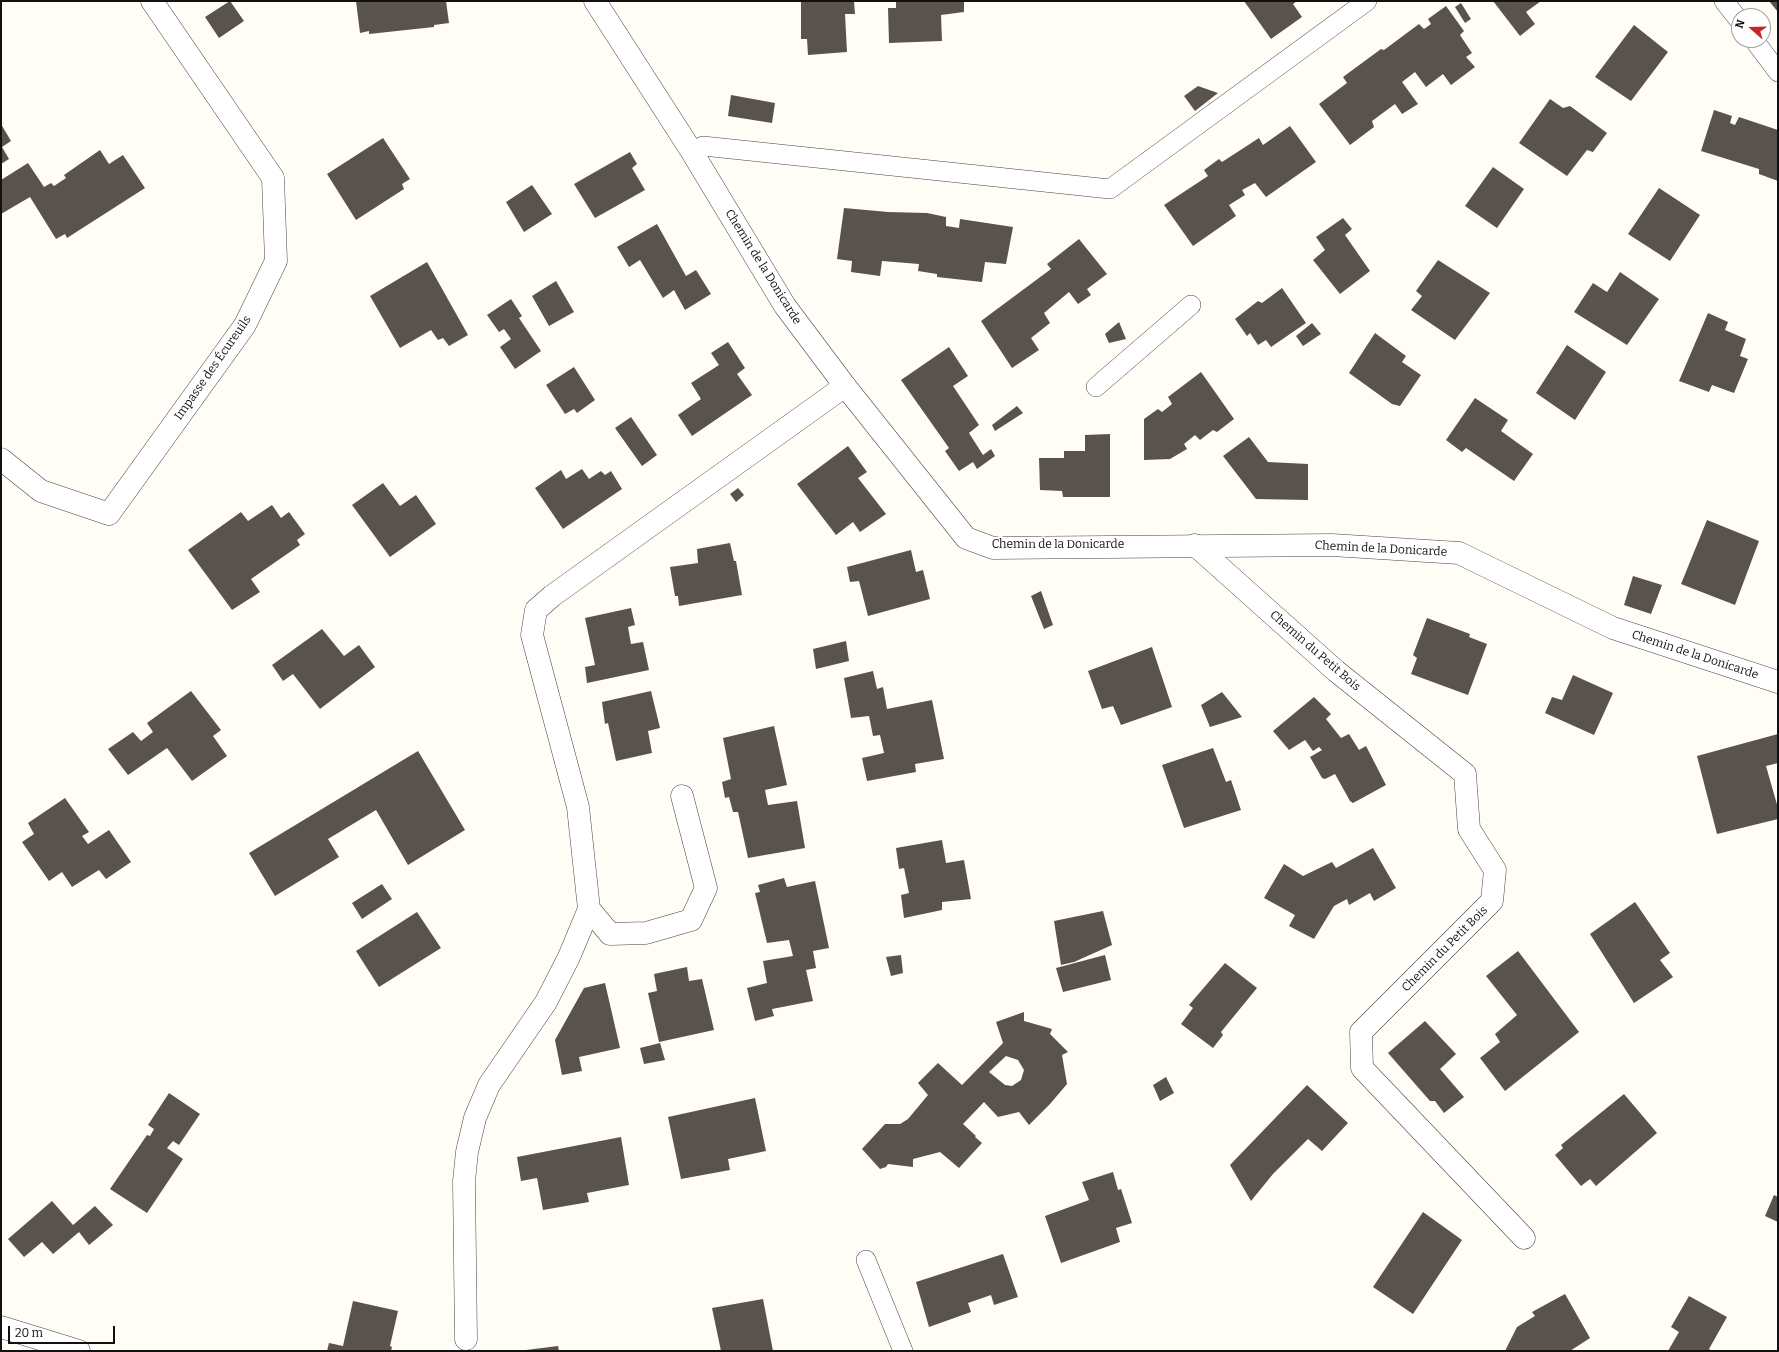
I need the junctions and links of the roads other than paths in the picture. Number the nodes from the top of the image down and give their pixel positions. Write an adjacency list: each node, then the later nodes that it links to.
1 (152, 1): 12 (street, Impasse des Écureuils)
2 (1367, 1): 8 (lane)
3 (1724, 1): 5 (lane)
4 (601, 3): 8 (street, Chemin de la Donicarde)
5 (1731, 10)
6 (1760, 48): 7 (lane)
7 (1778, 72)
8 (692, 152): 10 (street, Chemin de la Donicarde)
9 (1191, 305): 11 (lane)
10 (845, 386): 13 (street, Chemin de la Donicarde); 16 (street)
11 (1096, 387)
12 (1, 459)
13 (1195, 545): 14 (street, Chemin de la Donicarde); 17 (street, Chemin du Petit Bois)
14 (1778, 682)
15 (682, 796): 16 (street)
16 (589, 910): 20 (street)
17 (1524, 1238)
18 (866, 1260): 22 (lane)
19 (1, 1327): 21 (street)
20 (466, 1339)
21 (79, 1351)
22 (903, 1351)

